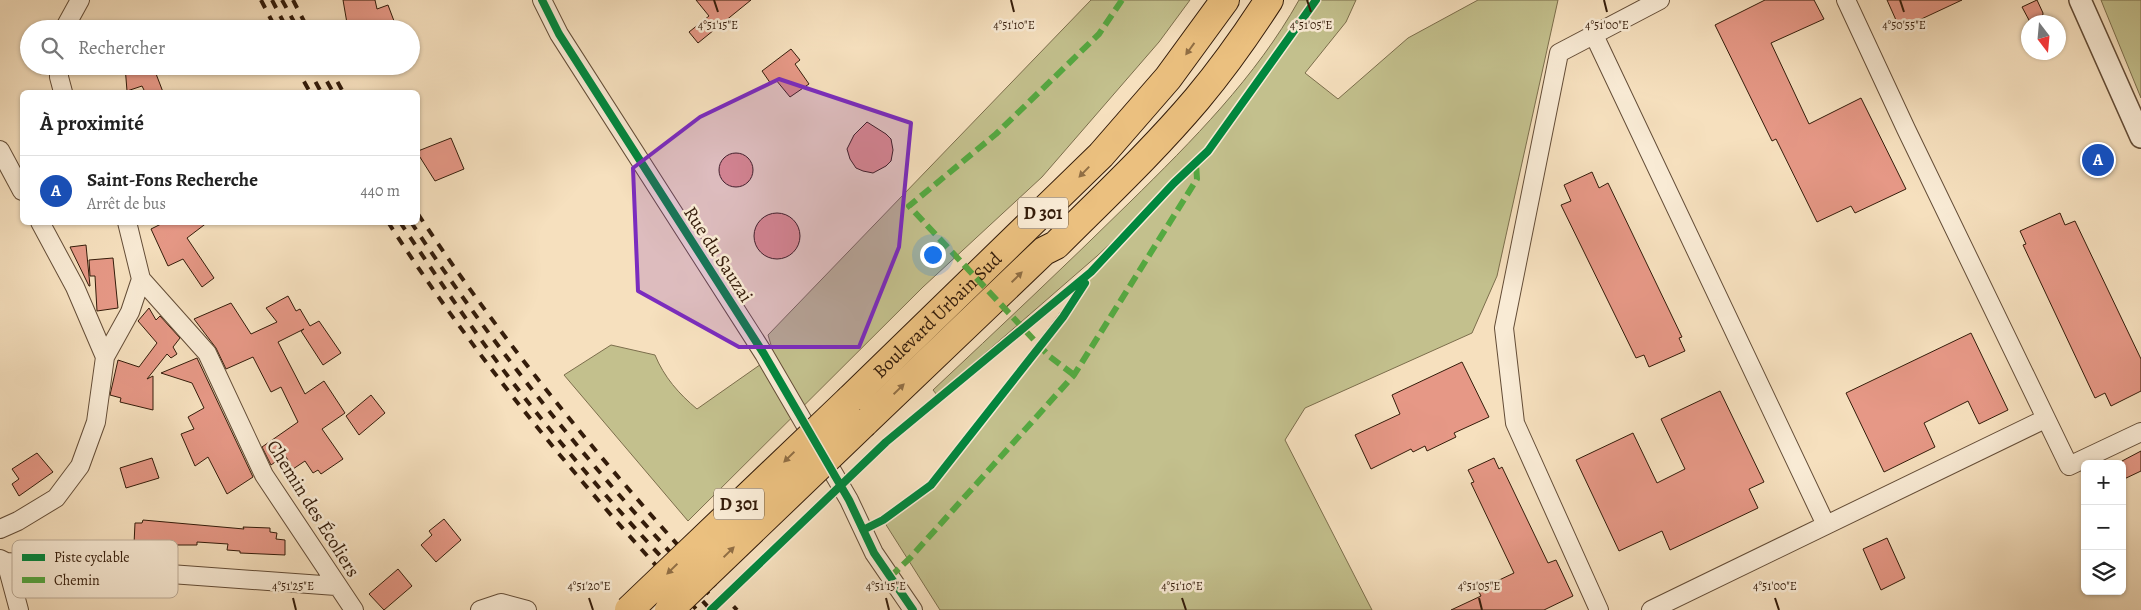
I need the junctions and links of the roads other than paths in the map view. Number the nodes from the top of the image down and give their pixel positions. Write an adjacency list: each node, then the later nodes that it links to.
1 (80, 0): 10 (street)
2 (542, 0): 37 (street, Rue du Sauzai)
3 (1225, 0): 35 (highway, Boulevard Urbain Sud / D 301, one-way to 35, bridge)
4 (1252, 0): 19 (highway, D 301)
5 (1269, 0): 19 (highway)
6 (1287, 0): 19 (highway)
7 (1660, 0): 11 (street)
8 (1846, 0): 22 (street)
9 (2080, 0): 14 (street)
10 (69, 20)
11 (1593, 34): 24 (street); 38 (street)
12 (59, 75): 13 (street)
13 (62, 90)
14 (2141, 137)
15 (0, 150): 16 (street)
16 (20, 187)
17 (42, 225): 21 (street)
18 (128, 225): 20 (street)
19 (1044, 251): 36 (highway, Boulevard Urbain Sud / D 301, one-way to 19, bridge)
20 (141, 279): 21 (street); 28 (street, Chemin des Écoliers)
21 (105, 357): 25 (street)
22 (2045, 419): 23 (street); 24 (street)
23 (2141, 432)
24 (1826, 525): 39 (street)
25 (0, 529)
26 (3, 560): 29 (street)
27 (178, 574): 28 (street)
28 (336, 586): 32 (street, Chemin des Écoliers)
29 (12, 588)
30 (15, 598): 31 (street)
31 (19, 610)
32 (354, 610)
33 (480, 610): 34 (street)
34 (527, 610)
35 (629, 610)
36 (669, 610)
37 (913, 610)
38 (1599, 610)
39 (1651, 610)

